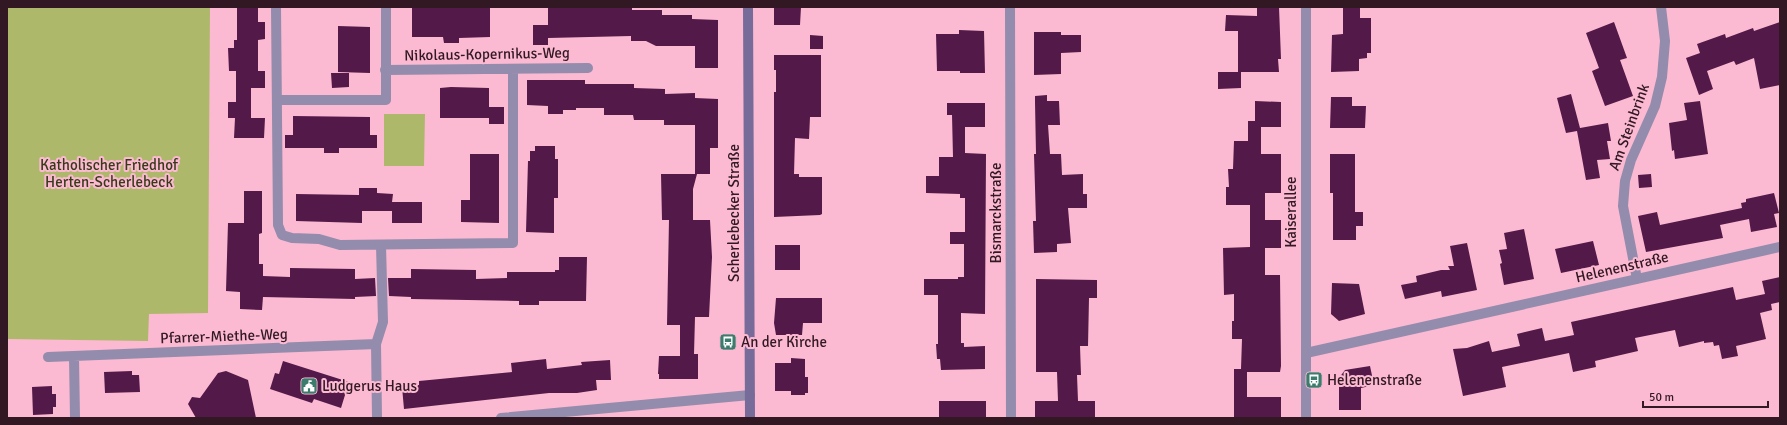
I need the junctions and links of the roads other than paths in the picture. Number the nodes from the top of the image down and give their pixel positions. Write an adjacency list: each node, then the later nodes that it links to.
1 (276, 7): 10 (street)
2 (386, 7): 9 (street, Nikolaus-Kopernikus-Weg)
3 (748, 7): 18 (street, Scherlebecker Straße)
4 (1010, 7): 23 (street, Bismarckstraße)
5 (1306, 7): 15 (street, Kaiserallee)
6 (1661, 7): 13 (street, Am Steinbrink)
7 (588, 68): 8 (street, Nikolaus-Kopernikus-Weg)
8 (514, 69): 9 (street, Nikolaus-Kopernikus-Weg); 11 (street)
9 (385, 70): 10 (street, Nikolaus-Kopernikus-Weg)
10 (278, 100): 11 (street)
11 (381, 245): 14 (street)
12 (1780, 247): 13 (street, Helenenstraße)
13 (1637, 279): 15 (street, Helenenstraße)
14 (376, 344): 17 (street, Pfarrer-Miethe-Weg); 20 (street)
15 (1306, 353): 24 (street, Kaiserallee)
16 (48, 357): 17 (street, Pfarrer-Miethe-Weg)
17 (74, 357): 19 (street)
18 (750, 395): 21 (street); 22 (street, Scherlebecker Straße)
19 (75, 418)
20 (377, 418)
21 (501, 418)
22 (750, 418)
23 (1011, 418)
24 (1306, 418)

